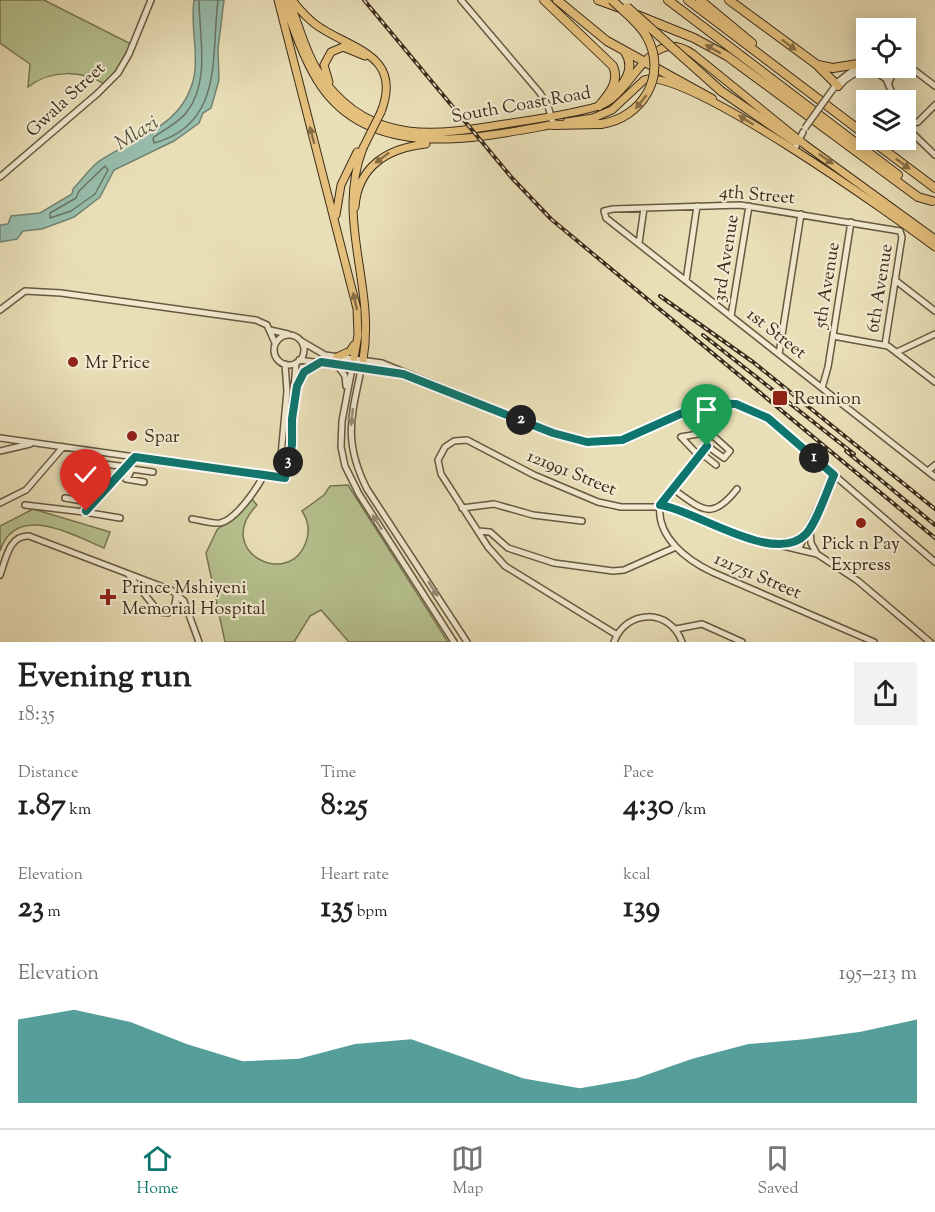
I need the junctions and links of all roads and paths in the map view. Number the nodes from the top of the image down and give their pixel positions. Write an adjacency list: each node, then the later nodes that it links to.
1 (151, 0): 43 (street, Gwala Street)
2 (278, 0): 53 (main road, one-way to 2)
3 (283, 0): 37 (main road, South Coast Road)
4 (291, 0): 29 (main road, South Coast Road); 33 (main road)
5 (461, 0): 34 (street)
6 (544, 0): 31 (highway)
7 (550, 0): 16 (highway)
8 (557, 0): 16 (highway)
9 (598, 0): 45 (highway, one-way to 9)
10 (612, 0): 34 (highway, one-way to 34, bridge)
11 (619, 0): 39 (highway, bridge)
12 (668, 0): 45 (highway)
13 (688, 0): 19 (highway)
14 (700, 0): 19 (highway)
15 (729, 0): 20 (highway, one-way to 20)
16 (594, 31): 17 (highway)
17 (622, 50): 18 (highway); 31 (highway)
18 (644, 62): 30 (highway); 31 (main road, South Coast Road); 39 (main road, South Coast Road)
19 (771, 62): 36 (highway)
20 (816, 64): 21 (highway); 26 (highway)
21 (856, 64)
22 (856, 70): 26 (street)
23 (916, 72): 27 (street)
24 (891, 78): 25 (street)
25 (889, 83): 26 (street); 28 (street)
26 (835, 86): 39 (street, bridge)
27 (935, 87)
28 (891, 90)
29 (335, 93): 33 (main road); 34 (main road, South Coast Road)
30 (712, 99): 34 (main road, South Coast Road); 39 (main road, South Coast Road, one-way to 30)
31 (602, 105): 34 (main road, South Coast Road)
32 (935, 105): 35 (street)
33 (379, 111): 40 (main road, bridge)
34 (553, 121): 37 (main road, South Coast Road)
35 (916, 123)
36 (856, 128)
37 (479, 136): 58 (main road, one-way to 58)
38 (916, 136): 42 (street)
39 (795, 143): 50 (main road, South Coast Road, one-way to 50); 50 (main road, South Coast Road)
40 (362, 146): 53 (main road); 58 (main road)
41 (884, 150): 44 (highway, one-way to 44)
42 (935, 155)
43 (0, 177)
44 (935, 188)
45 (934, 202)
46 (697, 206): 47 (street, 4th Street); 48 (street, 4th Street); 60 (street)
47 (749, 206): 51 (street, 4th Street); 63 (street, 3rd Avenue)
48 (644, 208): 49 (street, 4th Street); 56 (street)
49 (603, 212): 56 (street, 1st Street)
50 (893, 212): 55 (main road); 57 (main road)
51 (801, 214): 52 (street, 4th Street); 73 (street)
52 (851, 222): 54 (street, 4th Street); 67 (street, 5th Avenue)
53 (338, 232): 68 (main road, one-way to 53)
54 (902, 237): 59 (street, 6th Avenue)
55 (935, 238)
56 (639, 243): 60 (street, 1st Street)
57 (935, 247)
58 (358, 254): 74 (main road)
59 (896, 280): 62 (street); 71 (street, 6th Avenue)
60 (686, 281): 63 (street, 1st Street)
61 (0, 310): 64 (street)
62 (935, 311)
63 (731, 316): 73 (street, 1st Street)
64 (270, 330): 66 (street); 70 (street)
65 (935, 334): 72 (street)
66 (290, 335): 69 (street); 70 (street)
67 (833, 336): 71 (street); 83 (street, 5th Avenue)
68 (357, 340): 76 (main road); 78 (main road)
69 (301, 341): 75 (street); 76 (street)
70 (276, 344): 79 (street)
71 (885, 345): 72 (street)
72 (897, 352): 82 (street)
73 (778, 354): 83 (street, 1st Street)
74 (363, 360): 78 (street); 80 (street); 81 (street)
75 (298, 361): 77 (street); 79 (street); 84 (street)
76 (337, 361): 77 (street); 78 (street); 85 (street)
77 (321, 362): 84 (street)
78 (353, 362): 80 (street); 85 (street)
79 (285, 364): 87 (street)
80 (362, 368): 81 (street); 136 (street, one-way to 136)
81 (403, 374): 103 (street)
82 (935, 382)
83 (822, 388): 100 (street, 1st Street)
84 (294, 396): 88 (street)
85 (345, 402): 135 (street, one-way to 85)
86 (0, 438): 89 (street)
87 (283, 440): 88 (street); 91 (street)
88 (290, 440): 92 (street)
89 (35, 443): 90 (street); 93 (street)
90 (63, 447): 95 (street); 112 (street)
91 (282, 449): 92 (street); 105 (street)
92 (290, 450): 105 (street)
93 (0, 451)
94 (699, 456): 94 (street); 97 (street); 109 (street)
95 (135, 457): 99 (street); 102 (street)
96 (104, 464): 99 (street)
97 (716, 465)
98 (935, 465): 100 (street)
99 (127, 467): 104 (street)
100 (928, 471): 106 (street, 1st Street)
101 (153, 472): 107 (street)
102 (264, 475): 105 (street); 119 (street)
103 (834, 475): 121 (street); 128 (street)
104 (118, 477): 107 (street); 113 (street)
105 (282, 477)
106 (935, 477)
107 (128, 479): 108 (street)
108 (144, 482)
109 (673, 489): 110 (street); 115 (street)
110 (737, 489)
111 (65, 498): 113 (street)
112 (0, 503)
113 (94, 503): 117 (street)
114 (25, 505): 117 (street)
115 (660, 505): 116 (street, 121991 Street); 124 (street, 121991 Street); 125 (street, 121751 Street)
116 (462, 508): 120 (street); 122 (street, 121991 Street)
117 (84, 513): 118 (street)
118 (120, 518)
119 (192, 519)
120 (582, 521)
121 (810, 525): 123 (street); 127 (street)
122 (478, 531): 125 (street); 133 (street, 121991 Street)
123 (806, 534): 124 (street); 126 (street)
124 (778, 543): 126 (street, 121991 Street)
125 (676, 547): 140 (street, 121751 Street)
126 (799, 548): 127 (street, 121991 Street)
127 (817, 554): 141 (street, 121991 Street)
128 (935, 562)
129 (127, 573): 130 (street); 131 (street); 131 (street)
130 (0, 574)
131 (177, 594): 134 (street)
132 (676, 629): 133 (street); 138 (street); 139 (street)
133 (617, 635): 137 (street)
134 (199, 642)
135 (454, 642)
136 (467, 642)
137 (614, 642)
138 (682, 642)
139 (742, 642)
140 (874, 642)
141 (930, 642)

